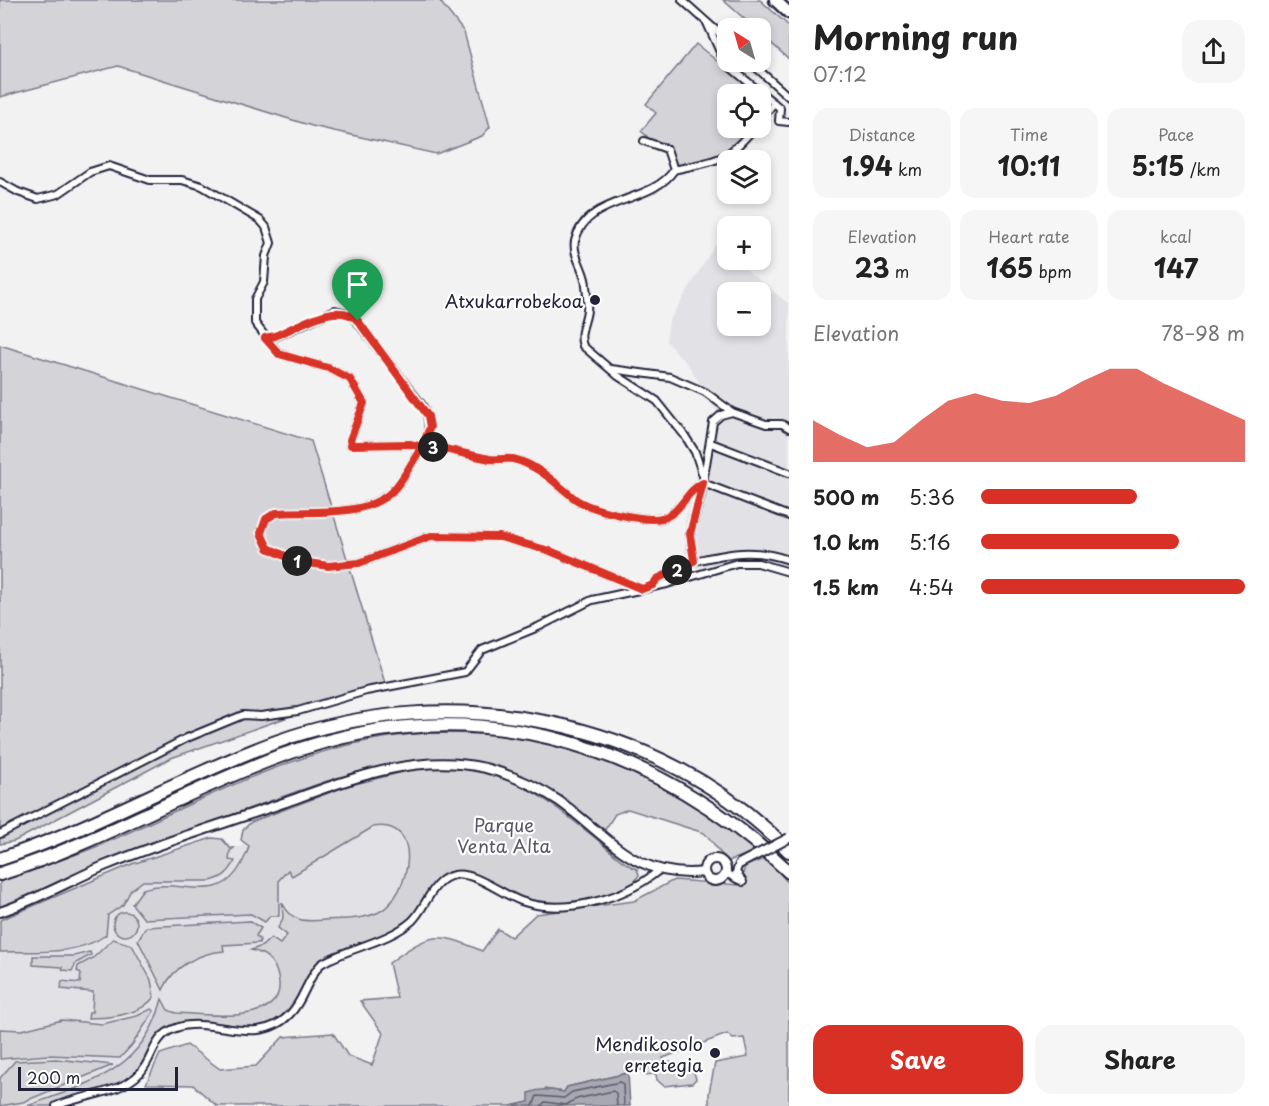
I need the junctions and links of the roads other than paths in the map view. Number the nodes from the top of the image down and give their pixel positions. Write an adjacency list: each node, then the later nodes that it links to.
1 (682, 0): 4 (street)
2 (775, 0): 3 (main road)
3 (789, 13)
4 (707, 23): 5 (street); 8 (street)
5 (717, 32)
6 (761, 72): 7 (street)
7 (789, 97)
8 (774, 103): 9 (street); 10 (street)
9 (771, 107)
10 (789, 122)
11 (746, 138): 13 (street)
12 (644, 141): 13 (street)
13 (674, 170): 16 (street)
14 (0, 182): 15 (street)
15 (265, 338): 20 (street); 20 (street)
16 (611, 369): 17 (street); 22 (street)
17 (732, 412): 18 (street); 19 (street)
18 (789, 428)
19 (711, 443): 21 (street); 22 (street)
20 (422, 446): 22 (street); 28 (street)
21 (789, 473)
22 (704, 481): 23 (street); 25 (street)
23 (789, 516)
24 (789, 560): 25 (street)
25 (694, 561): 27 (street)
26 (789, 572): 27 (street)
27 (653, 585): 28 (street)
28 (642, 589): 29 (street)
29 (0, 834)
30 (789, 838): 33 (street, bridge)
31 (789, 852): 32 (highway)
32 (0, 859)
33 (739, 864): 35 (street); 35 (street)
34 (658, 871): 36 (street); 39 (street); 40 (street)
35 (726, 871): 36 (street); 36 (street)
36 (704, 872)
37 (789, 872): 38 (highway)
38 (0, 876)
39 (0, 912)
40 (56, 1106)

